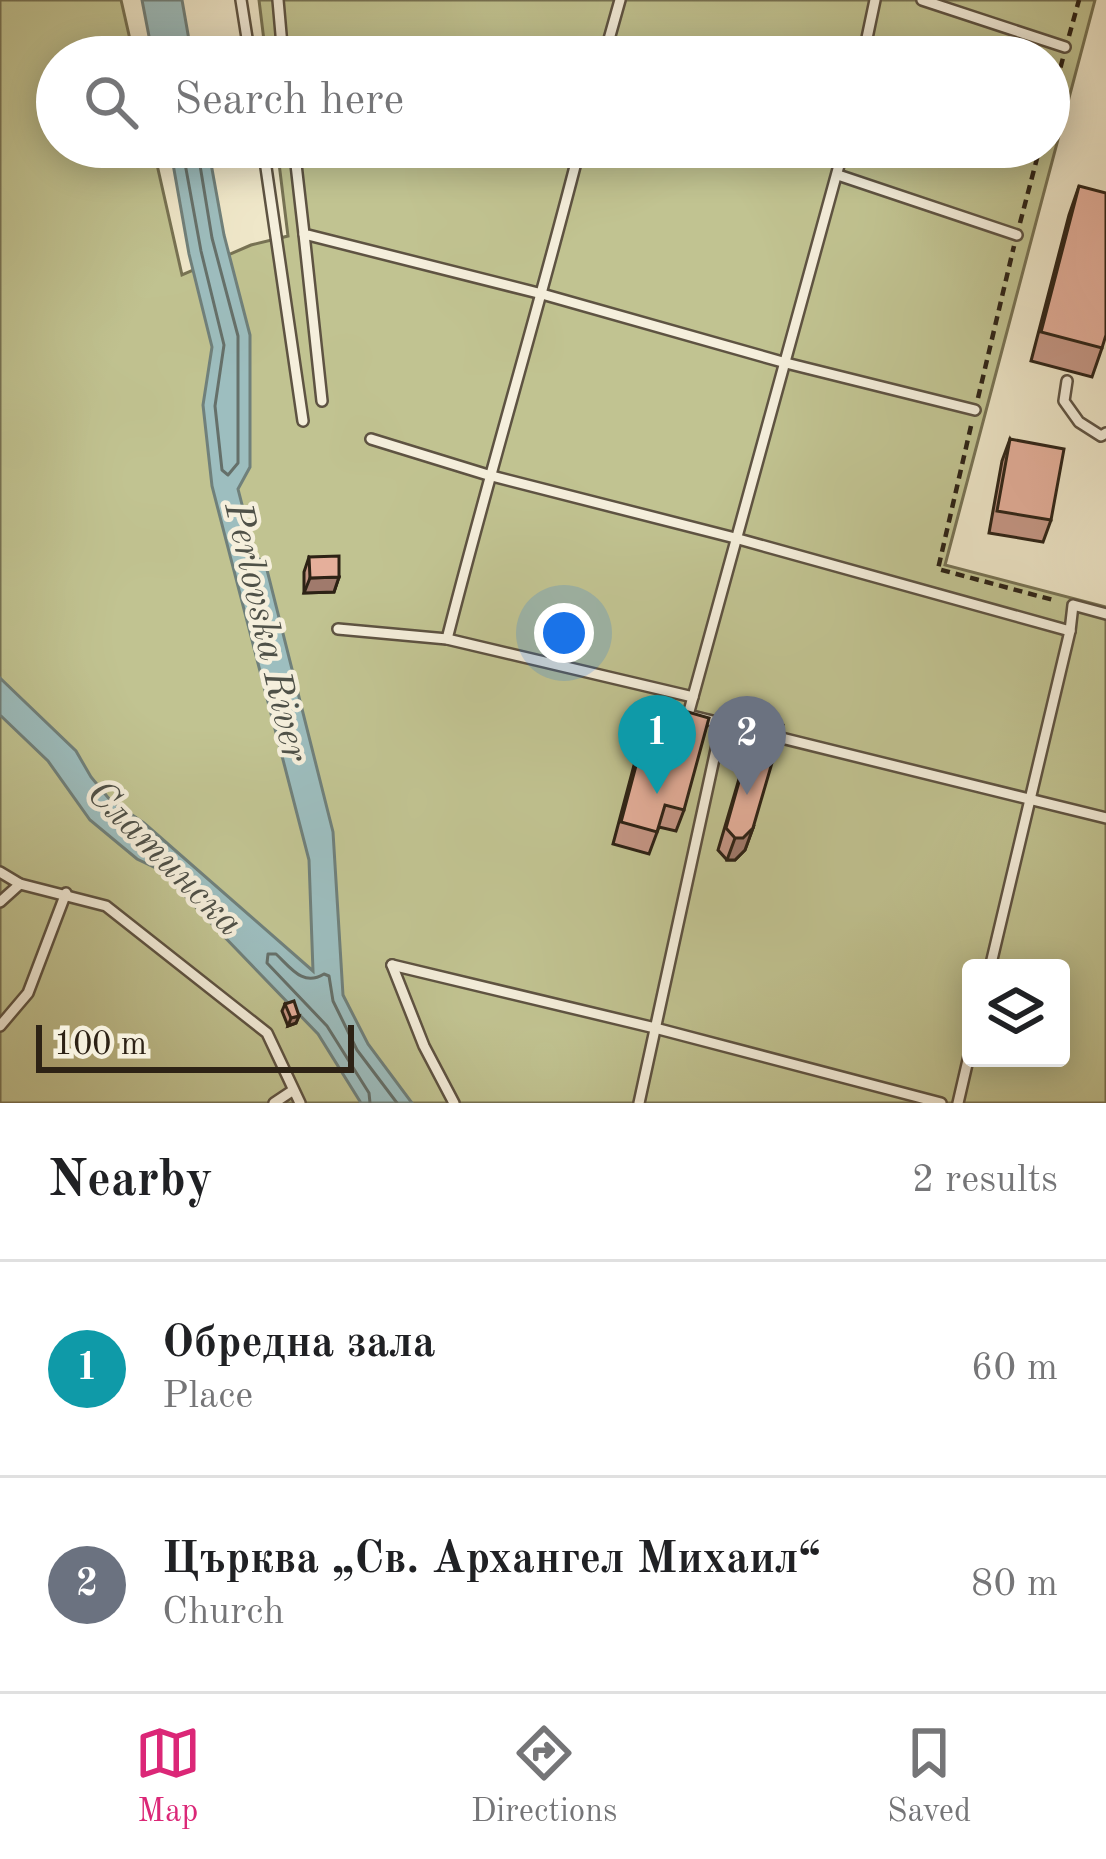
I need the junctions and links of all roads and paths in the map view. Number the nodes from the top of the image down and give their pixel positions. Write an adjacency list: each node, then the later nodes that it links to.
1 (242, 0): 6 (lane)
2 (278, 0): 7 (lane)
3 (620, 0): 8 (lane)
4 (875, 0): 9 (lane)
5 (922, 0): 10 (lane)
6 (247, 36)
7 (281, 36)
8 (610, 36)
9 (867, 36)
10 (1032, 36)
11 (266, 168): 24 (lane)
12 (296, 168): 17 (lane)
13 (575, 168): 19 (lane)
14 (840, 168): 16 (lane)
15 (1035, 168): 18 (path)
16 (838, 175): 18 (lane); 20 (lane)
17 (304, 234): 19 (lane); 22 (lane)
18 (1017, 235): 23 (path)
19 (542, 293): 20 (lane); 27 (lane)
20 (786, 362): 23 (lane); 28 (lane)
21 (1067, 381): 25 (lane)
22 (322, 401)
23 (975, 410): 29 (path)
24 (303, 421)
25 (1106, 433)
26 (371, 440): 27 (lane)
27 (488, 475): 28 (lane); 33 (lane)
28 (735, 538): 32 (lane); 34 (lane)
29 (1073, 605): 30 (lane); 32 (lane)
30 (1106, 614)
31 (338, 629): 33 (lane)
32 (1070, 631): 36 (lane)
33 (447, 639): 34 (lane)
34 (692, 697): 35 (lane)
35 (722, 722): 36 (lane); 44 (lane)
36 (1030, 800): 37 (lane); 42 (lane)
37 (1106, 818)
38 (0, 872): 39 (lane)
39 (20, 884): 40 (lane); 41 (lane)
40 (66, 893): 43 (lane); 46 (lane)
41 (0, 902)
42 (992, 959)
43 (0, 1026)
44 (655, 1028): 49 (lane); 50 (lane); 51 (lane)
45 (966, 1067): 52 (lane)
46 (292, 1090): 47 (lane); 48 (lane)
47 (274, 1103)
48 (300, 1103)
49 (454, 1103)
50 (639, 1103)
51 (941, 1103)
52 (958, 1103)

